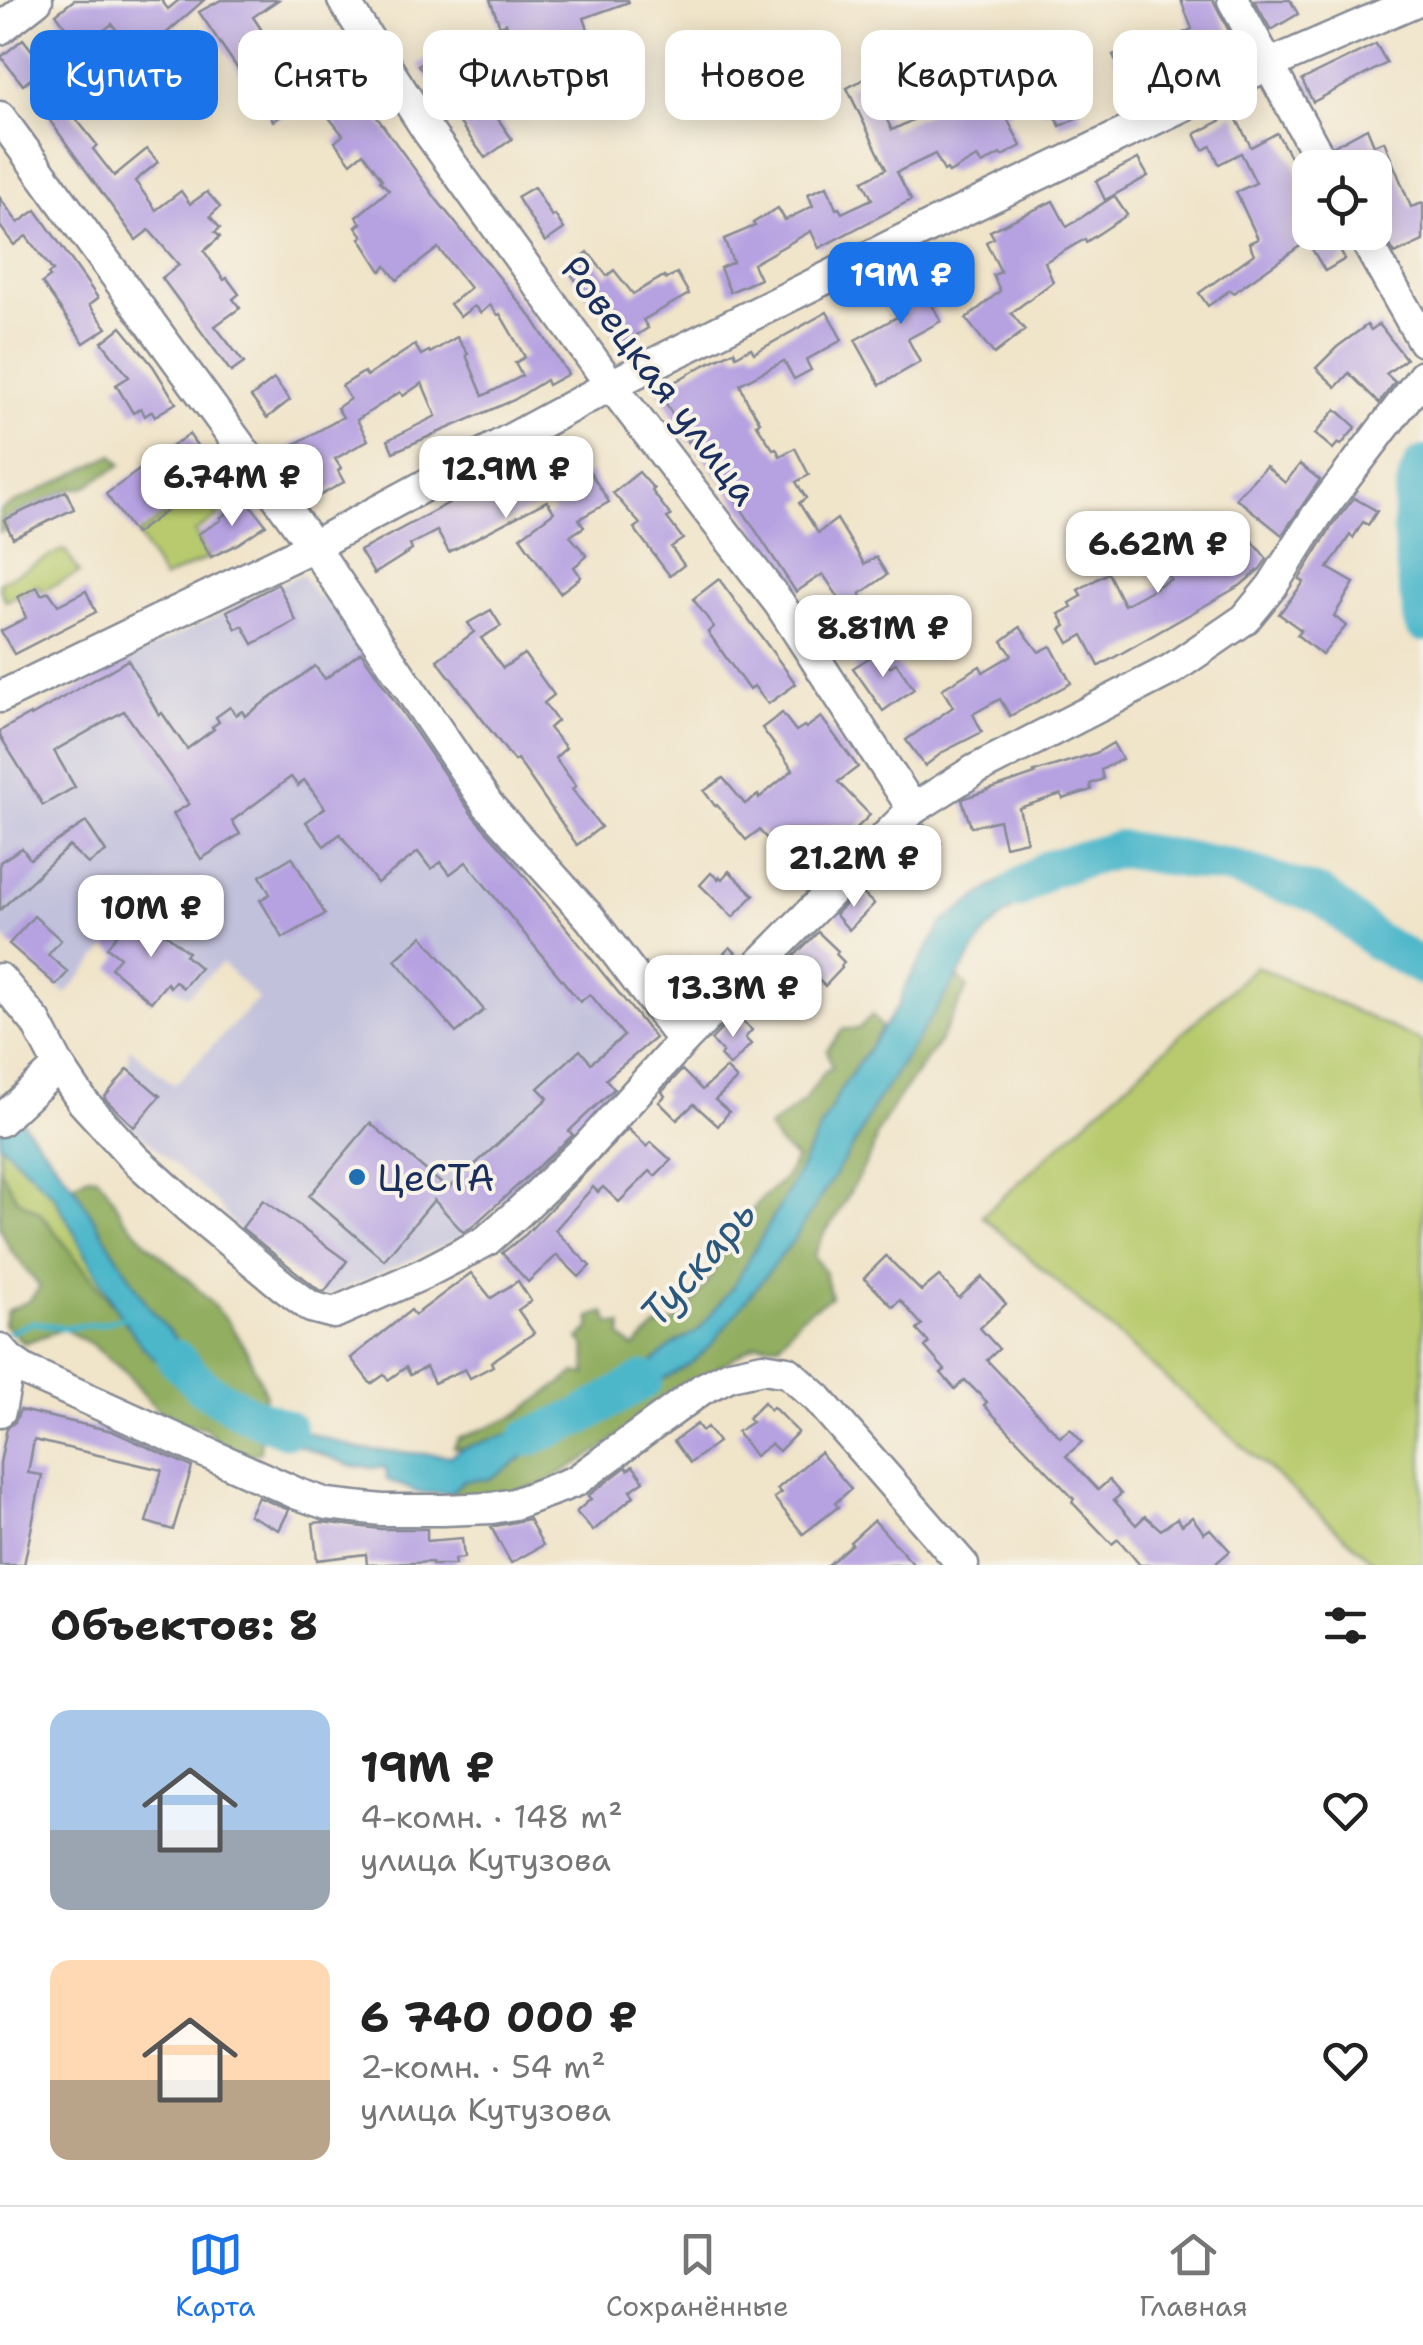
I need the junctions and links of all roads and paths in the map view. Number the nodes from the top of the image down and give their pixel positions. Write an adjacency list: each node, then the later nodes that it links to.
1 (38, 0): 5 (street)
2 (343, 0): 12 (street, Ровецкая улица)
3 (1233, 0): 6 (street)
4 (1418, 0): 6 (street)
5 (0, 29)
6 (1268, 65): 8 (street); 12 (street)
7 (0, 117): 13 (street)
8 (1315, 150)
9 (1371, 250): 10 (street)
10 (1423, 342)
11 (1423, 376): 15 (street)
12 (611, 385): 13 (street); 15 (street, Ровецкая улица)
13 (313, 546): 14 (street); 17 (street)
14 (0, 696)
15 (913, 809): 17 (street)
16 (0, 979): 18 (street)
17 (683, 1041): 18 (street)
18 (59, 1066): 19 (street)
19 (0, 1121)
20 (5, 1355): 21 (street); 22 (street)
21 (0, 1411)
22 (962, 1565)

